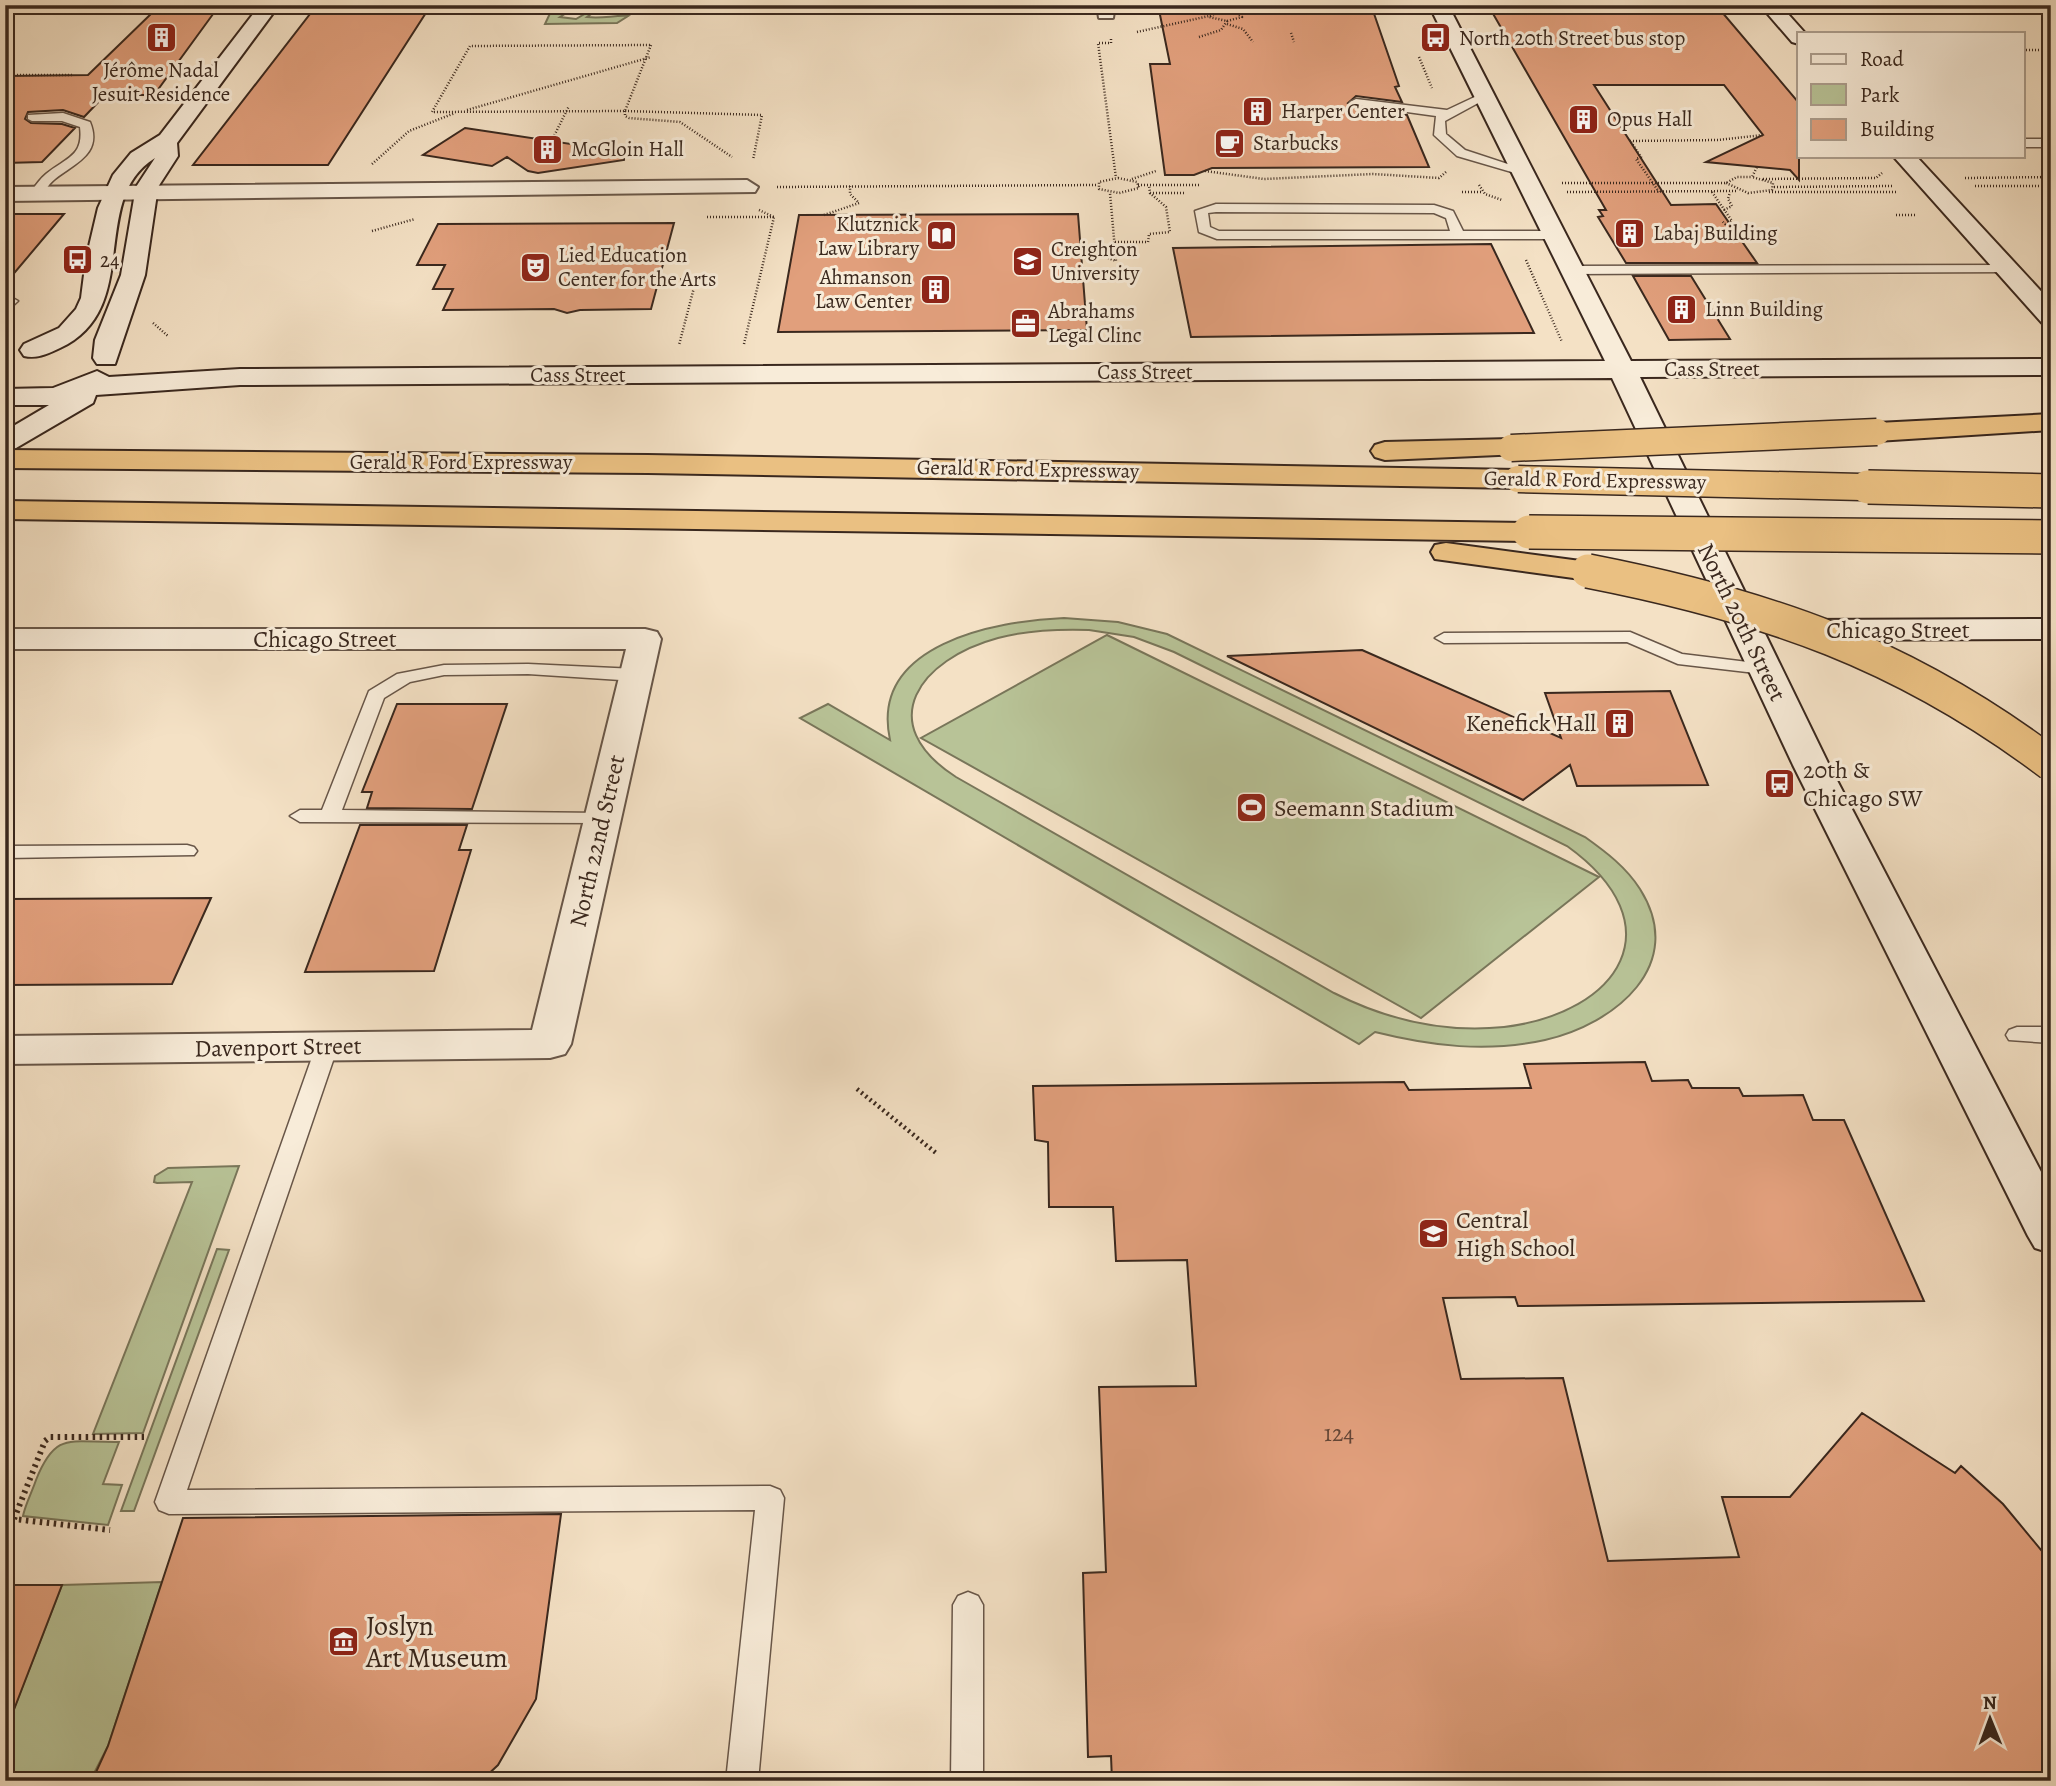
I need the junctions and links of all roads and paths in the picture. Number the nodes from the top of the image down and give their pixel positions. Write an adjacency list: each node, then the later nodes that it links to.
1 (270, 5): 29 (main road)
2 (1438, 5): 19 (main road, North 20th Street)
3 (1769, 5): 8 (main road)
4 (1209, 16): 5 (path); 5 (path); 6 (path)
5 (1227, 22): 9 (path); 10 (path)
6 (1137, 32)
7 (1291, 33): 11 (path)
8 (1797, 36)
9 (1199, 37)
10 (1253, 42)
11 (1294, 42)
12 (1111, 43): 43 (path)
13 (2024, 50): 14 (path)
14 (2051, 50)
15 (651, 57): 16 (path)
16 (645, 59): 22 (path); 22 (path); 24 (path)
17 (5, 75): 18 (path)
18 (72, 75)
19 (1485, 96): 25 (lane); 51 (main road, North 20th Street)
20 (1356, 102): 25 (lane)
21 (569, 106): 23 (path)
22 (461, 111): 23 (path); 60 (path)
23 (567, 111): 24 (path); 28 (path)
24 (625, 111): 32 (path); 34 (path)
25 (1447, 114): 51 (lane)
26 (32, 117): 71 (lane)
27 (1763, 135): 48 (path)
28 (553, 138)
29 (168, 139): 69 (main road); 72 (main road)
30 (2024, 143): 31 (lane)
31 (2051, 143)
32 (739, 158)
33 (746, 158): 34 (path)
34 (754, 158): 58 (path)
35 (1905, 158): 55 (main road)
36 (1757, 167): 40 (path)
37 (1156, 171): 45 (path)
38 (1205, 171): 50 (path)
39 (1885, 172): 44 (path)
40 (1752, 177): 44 (path); 49 (path)
41 (2017, 177): 42 (path); 55 (path); 56 (path)
42 (2051, 177)
43 (1116, 178): 45 (path); 52 (path)
44 (1763, 179): 59 (path)
45 (1131, 180): 63 (path)
46 (1477, 180): 70 (path)
47 (1567, 183): 48 (path); 51 (path); 64 (path)
48 (1652, 183): 49 (path); 65 (path)
49 (1726, 183): 62 (path)
50 (1442, 184)
51 (1530, 184): 64 (path); 70 (path); 79 (main road, North 20th Street)
52 (1098, 185): 54 (path); 63 (path)
53 (1149, 185): 80 (path)
54 (849, 186): 58 (path); 75 (path)
55 (1921, 186): 56 (path); 59 (path); 67 (path); 82 (main road)
56 (2025, 186): 57 (path)
57 (2051, 186)
58 (747, 187): 60 (main road)
59 (1774, 187): 67 (path)
60 (337, 189): 69 (main road)
61 (1712, 191): 65 (path); 66 (path); 74 (path)
62 (1738, 191): 66 (path); 67 (path)
63 (1110, 192): 80 (path)
64 (1572, 192): 65 (path)
65 (1658, 192)
66 (1730, 192): 74 (path)
67 (1769, 192)
68 (5, 194): 71 (main road)
69 (146, 194): 72 (main road); 93 (main road)
70 (1485, 194): 73 (path)
71 (36, 195): 72 (main road)
72 (116, 195): 88 (main road)
73 (1504, 207)
74 (1724, 210): 77 (path)
75 (824, 215)
76 (774, 217): 87 (path)
77 (1722, 221)
78 (1458, 235): 78 (lane); 79 (lane)
79 (1554, 236): 83 (main road, North 20th Street)
80 (1115, 242): 81 (path)
81 (1080, 247)
82 (2006, 269): 83 (lane); 86 (main road)
83 (1570, 270): 94 (main road, North 20th Street)
84 (659, 279): 90 (path)
85 (1541, 298): 89 (path)
86 (2051, 318)
87 (743, 349)
88 (33, 350): 91 (main road); 93 (main road)
89 (1567, 351)
90 (676, 357)
91 (5, 359)
92 (2051, 367): 94 (main road, Cass Street)
93 (110, 369): 94 (main road, Cass Street); 95 (main road); 98 (main road)
94 (1622, 369): 106 (main road, North 20th Street)
95 (70, 392): 96 (main road); 98 (main road)
96 (5, 397)
97 (2051, 422): 100 (highway, bridge)
98 (6, 442)
99 (5, 460): 100 (highway, Gerald R Ford Expressway)
100 (648, 464): 101 (highway, Gerald R Ford Expressway, bridge)
101 (2051, 491)
102 (5, 512): 104 (highway)
103 (2051, 537): 104 (highway, bridge)
104 (1531, 547): 112 (highway, bridge)
105 (2051, 629): 106 (main road, Chicago Street)
106 (1745, 631): 110 (main road, North 20th Street)
107 (1444, 638): 110 (lane)
108 (5, 639): 109 (main road, Chicago Street)
109 (645, 639): 111 (main road, North 22nd Street)
110 (1764, 669): 125 (main road, North 20th Street)
111 (636, 674): 114 (lane); 115 (main road, North 22nd Street)
112 (2051, 764)
113 (300, 816): 114 (lane)
114 (330, 816): 115 (lane)
115 (603, 819): 120 (main road, North 22nd Street)
116 (187, 851): 117 (lane)
117 (5, 852)
118 (2017, 1035): 119 (lane)
119 (2051, 1035)
120 (550, 1044): 121 (main road, Davenport Street)
121 (327, 1046): 122 (main road, Davenport Street); 131 (lane)
122 (5, 1050)
123 (857, 1089): 124 (path)
124 (936, 1153)
125 (2051, 1236)
126 (144, 1437): 128 (path)
127 (5, 1518): 128 (path)
128 (14, 1519): 129 (path)
129 (110, 1530)
130 (968, 1605): 132 (lane)
131 (742, 1781)
132 (967, 1781)

